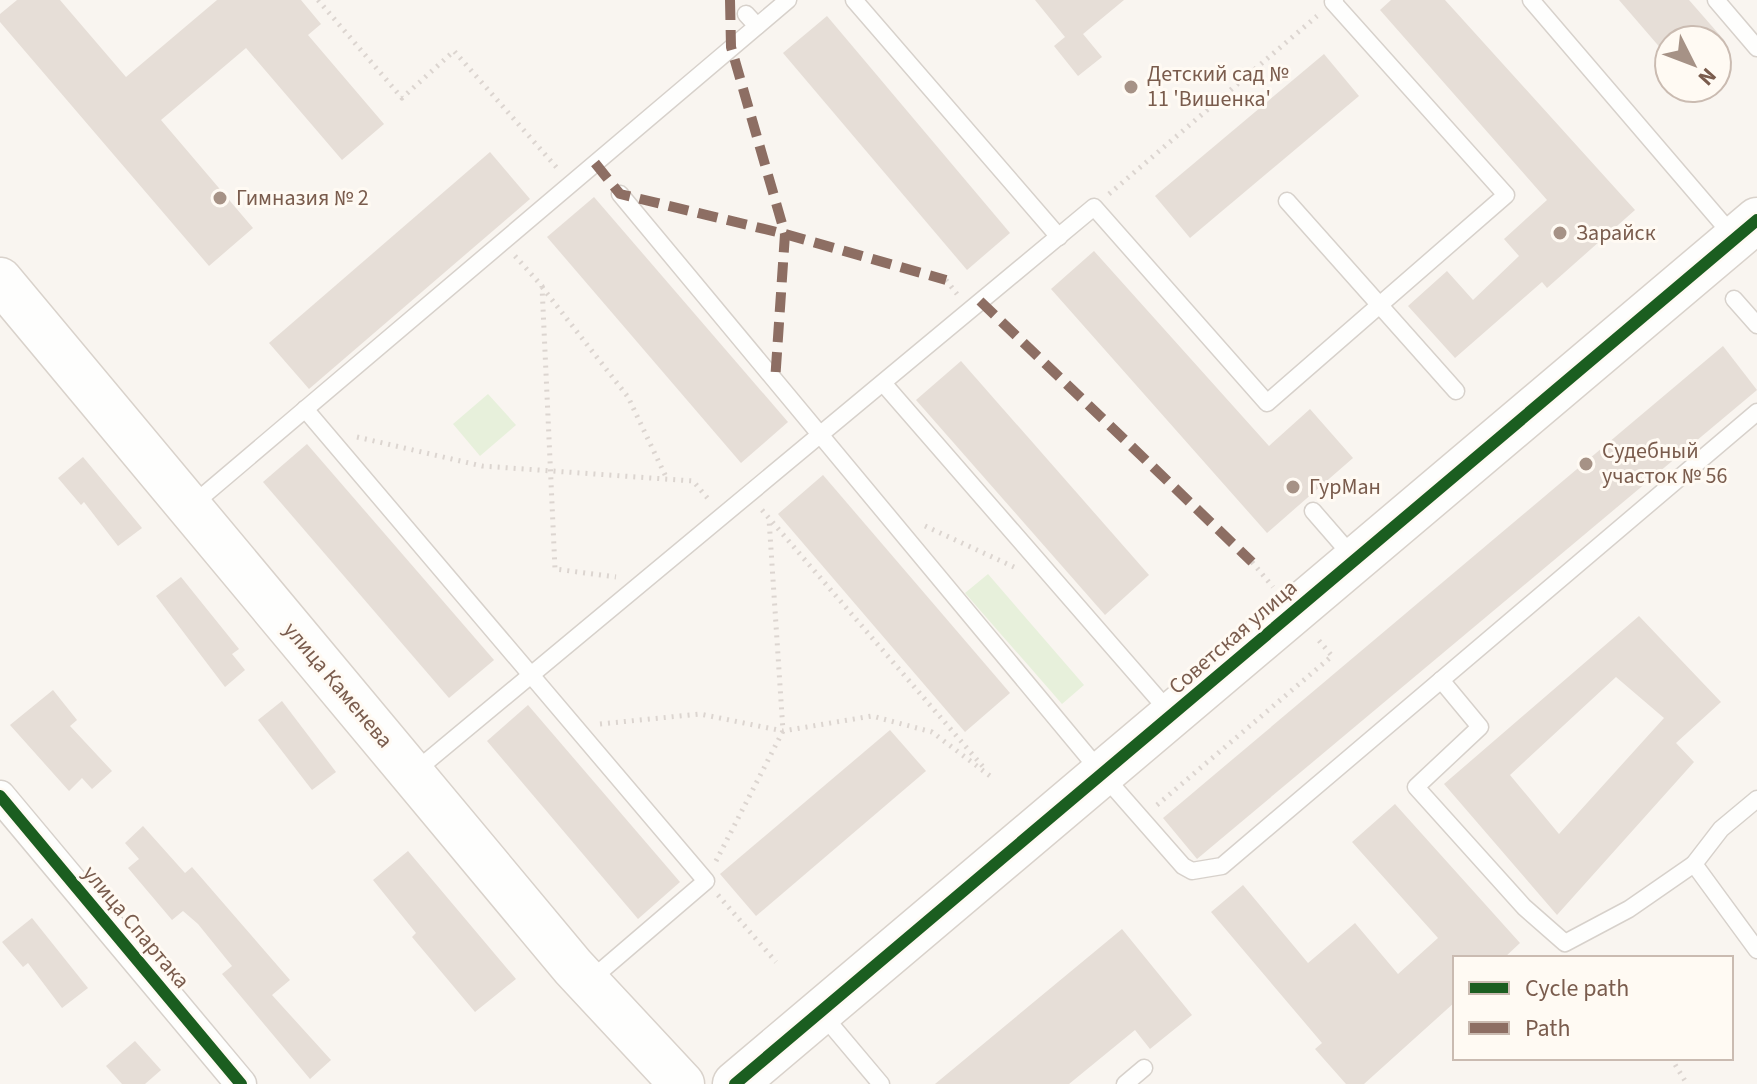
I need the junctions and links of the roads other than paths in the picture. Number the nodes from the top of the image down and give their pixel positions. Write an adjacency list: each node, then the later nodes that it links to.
1 (788, 0): 17 (lane)
2 (854, 0): 10 (lane)
3 (1531, 0): 9 (lane)
4 (1716, 0): 6 (lane)
5 (1334, 1): 13 (lane)
6 (1757, 48)
7 (620, 194): 19 (lane)
8 (1287, 201): 13 (lane)
9 (1746, 229): 22 (street, Советская улица)
10 (1059, 237): 13 (lane); 15 (lane)
11 (0, 280): 20 (street, улица Каменева)
12 (1734, 299): 14 (lane)
13 (1380, 305): 16 (lane)
14 (1757, 325)
15 (883, 383): 19 (lane); 25 (lane)
16 (1456, 391)
17 (305, 409): 20 (lane); 23 (lane)
18 (1757, 412): 24 (lane)
19 (820, 435): 23 (lane); 27 (lane)
20 (189, 507): 26 (street, улица Каменева)
21 (1313, 511): 22 (lane)
22 (1355, 558): 25 (street, Советская улица)
23 (531, 675): 26 (lane); 32 (lane)
24 (1441, 680): 27 (lane); 30 (lane)
25 (1173, 716): 27 (street, Советская улица)
26 (412, 774): 32 (street, улица Каменева)
27 (1104, 776): 33 (street, Советская улица)
28 (0, 796): 35 (street, улица Спартака)
29 (1757, 799): 30 (lane)
30 (1694, 864): 31 (lane)
31 (1757, 950)
32 (587, 983): 36 (street, улица Каменева)
33 (821, 1013): 37 (street, Советская улица); 38 (lane)
34 (1144, 1068): 39 (lane)
35 (241, 1084)
36 (682, 1084)
37 (735, 1084)
38 (881, 1084)
39 (1125, 1084)

